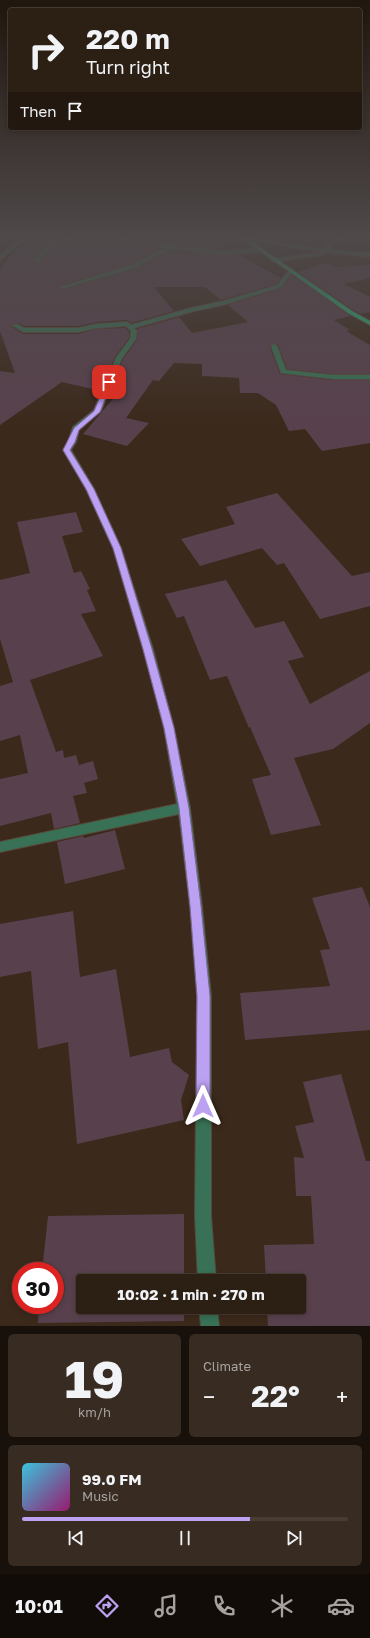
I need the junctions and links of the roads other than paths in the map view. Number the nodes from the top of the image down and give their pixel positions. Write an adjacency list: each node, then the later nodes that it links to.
1 (232, 301): 5 (street)
2 (334, 301): 3 (main road)
3 (370, 323)
4 (14, 325): 5 (street)
5 (130, 327): 8 (street)
6 (274, 346): 7 (street)
7 (370, 377)
8 (184, 808): 9 (street); 10 (street)
9 (0, 847)
10 (207, 1274)
11 (209, 1314): 12 (street)
12 (210, 1326)

